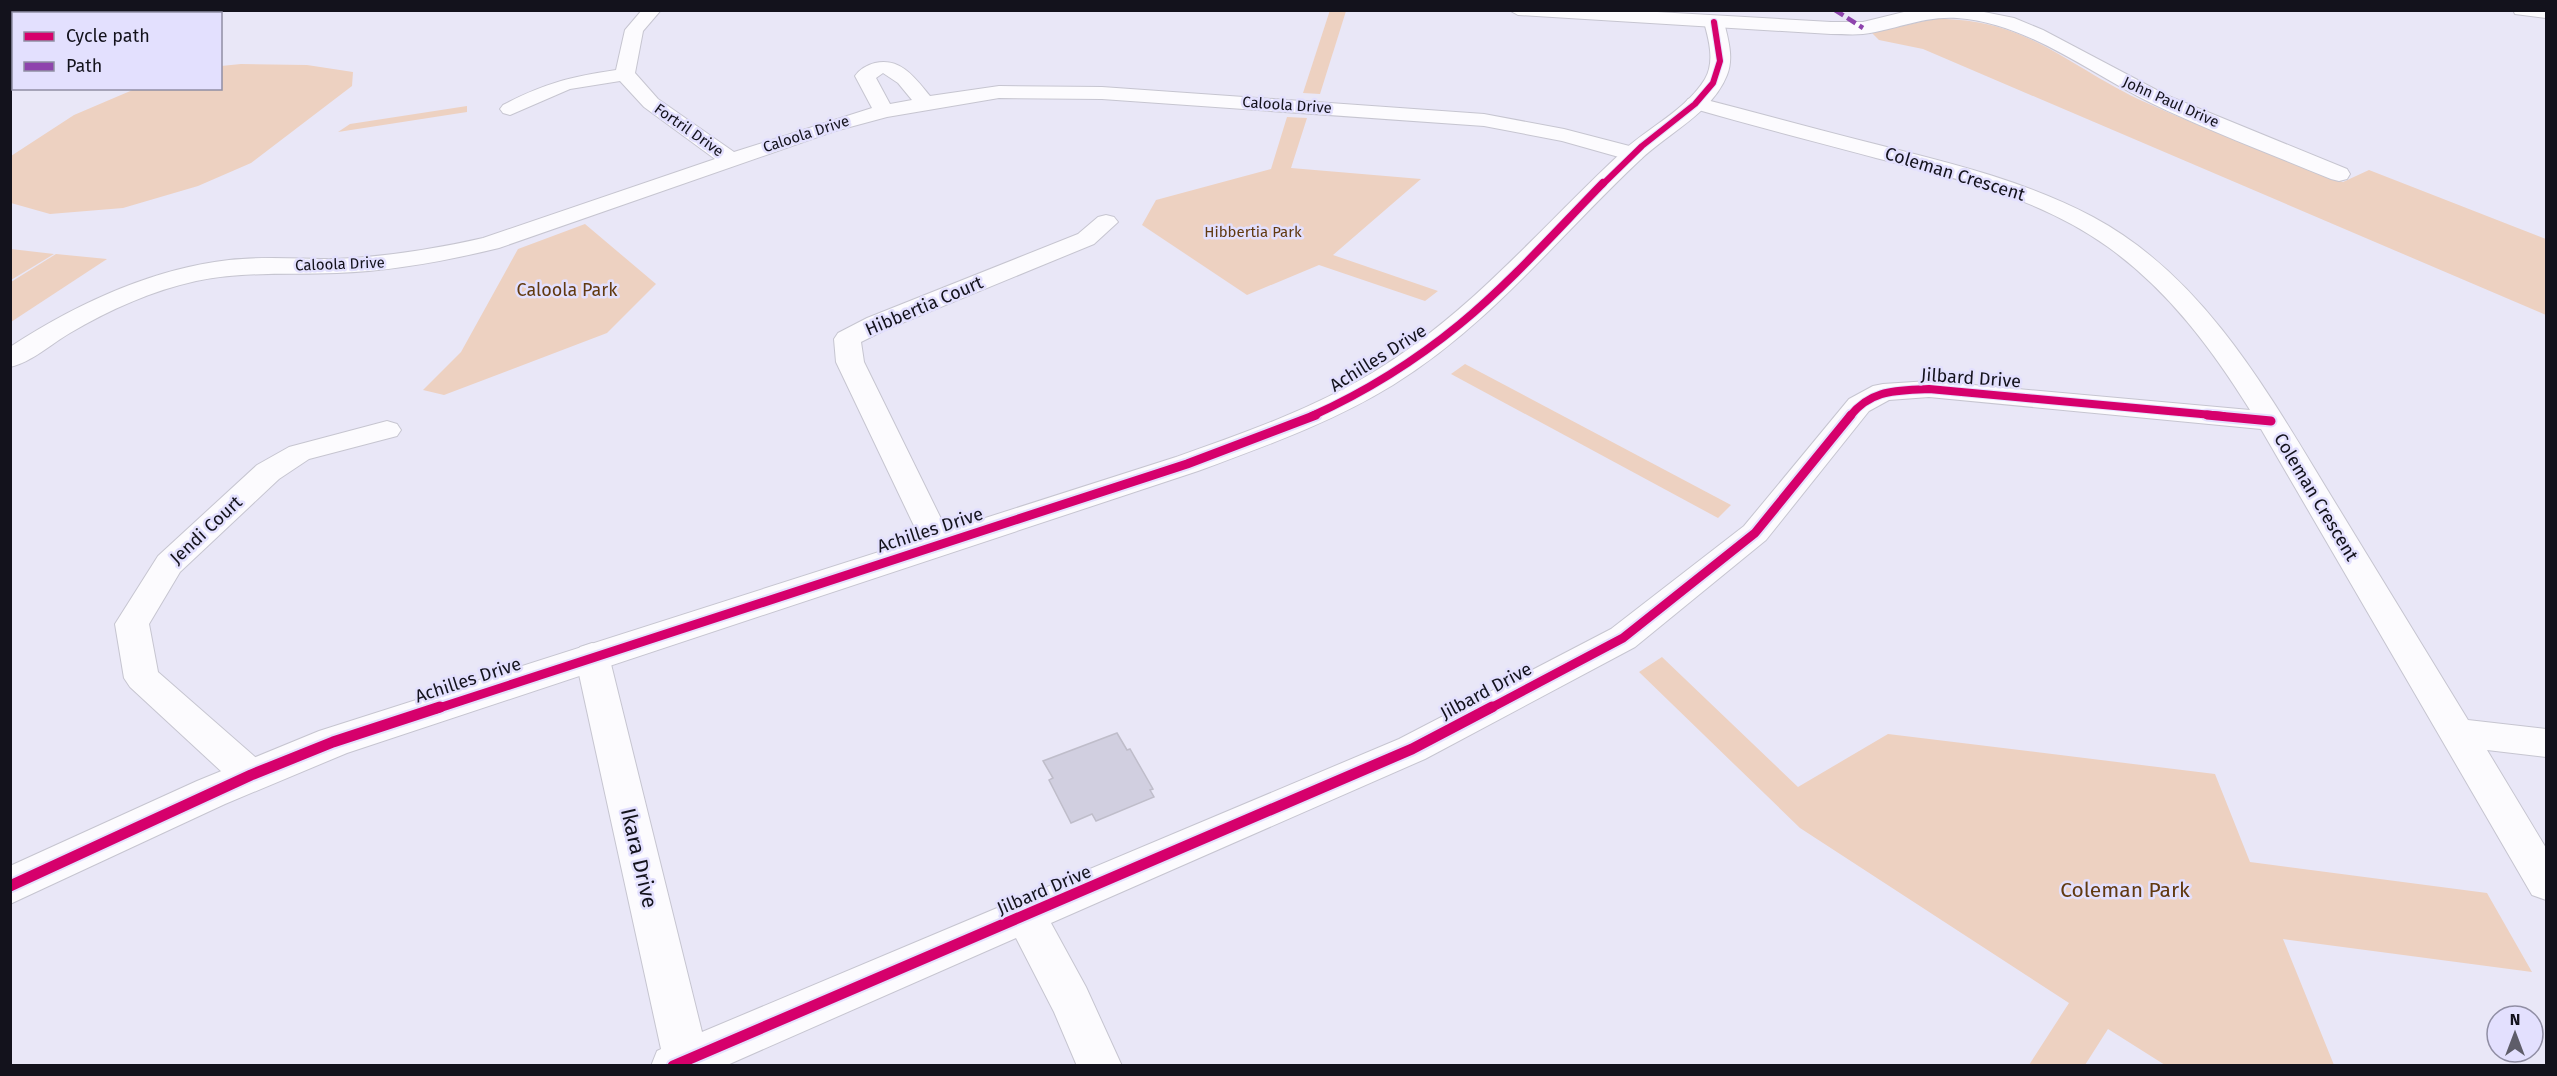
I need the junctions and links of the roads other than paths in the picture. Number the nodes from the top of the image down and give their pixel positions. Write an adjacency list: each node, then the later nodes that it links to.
1 (652, 10): 6 (street)
2 (1518, 10): 5 (street, John Paul Drive)
3 (2522, 10): 4 (street)
4 (2547, 12)
5 (1713, 22): 8 (street, Achilles Drive); 13 (street, John Paul Drive)
6 (625, 74): 9 (street); 12 (street, Fortril Drive)
7 (924, 102): 10 (street, Caloola Drive); 10 (street); 11 (street, Caloola Drive)
8 (1695, 103): 11 (street, Achilles Drive); 16 (street, Coleman Crescent)
9 (510, 109)
10 (884, 111): 12 (street, Caloola Drive)
11 (1633, 154): 18 (street, Achilles Drive)
12 (730, 159): 15 (street, Caloola Drive)
13 (2338, 174)
14 (1106, 222): 18 (street, Hibbertia Court)
15 (10, 359)
16 (2271, 421): 20 (street, Coleman Crescent); 25 (street, Jilbard Drive)
17 (387, 430): 22 (street, Jendi Court)
18 (938, 545): 19 (street, Achilles Drive)
19 (592, 656): 22 (street, Achilles Drive); 26 (street, Ikara Drive)
20 (2457, 733): 21 (street); 23 (street, Coleman Crescent)
21 (2547, 743)
22 (249, 774): 24 (street, Achilles Drive)
23 (2547, 883)
24 (10, 886)
25 (1026, 916): 26 (street, Jilbard Drive); 27 (street)
26 (679, 1063)
27 (1100, 1065)

